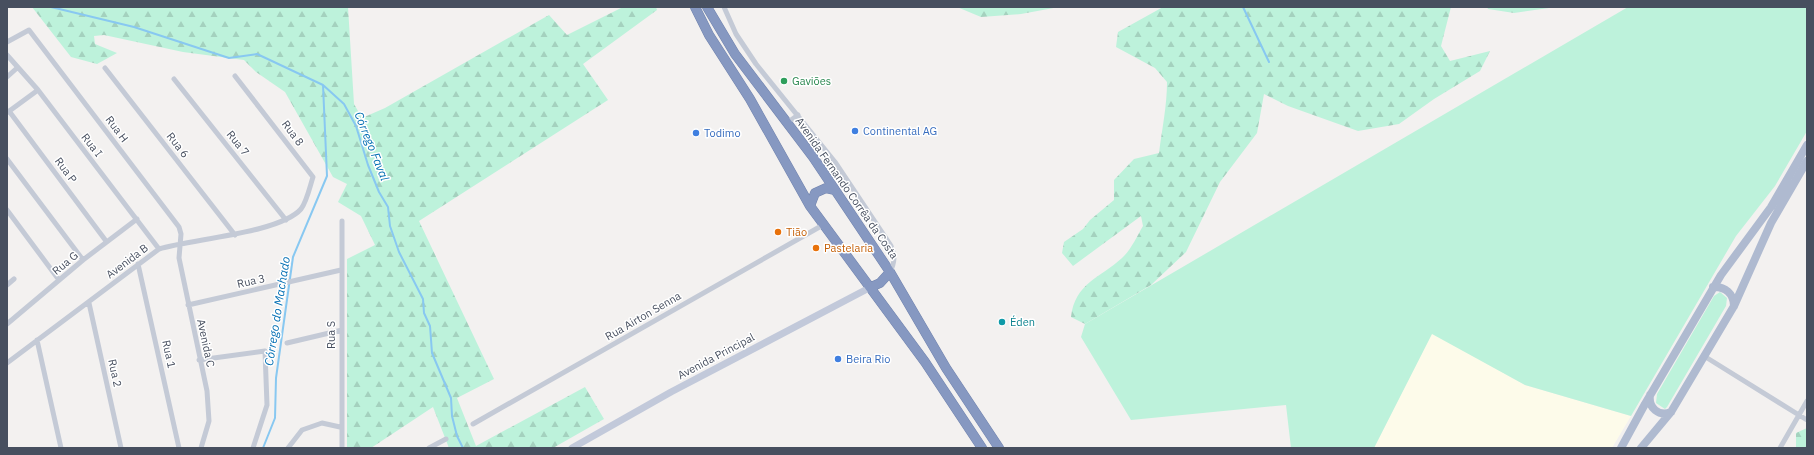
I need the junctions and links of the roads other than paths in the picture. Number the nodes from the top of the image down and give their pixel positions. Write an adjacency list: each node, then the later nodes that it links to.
1 (695, 7): 19 (highway)
2 (707, 7): 14 (highway, Avenida Fernando Corrêa da Costa)
3 (724, 7): 13 (street)
4 (7, 42): 28 (street, Rua H)
5 (7, 55): 6 (street, Rua I)
6 (17, 68): 9 (street); 11 (street, Rua I)
7 (104, 68): 26 (street, Rua 6)
8 (235, 76): 20 (street, Rua 8)
9 (7, 77)
10 (174, 79): 23 (street, Rua 7)
11 (38, 90): 12 (street); 22 (street, Rua I)
12 (8, 112): 27 (street, Rua P)
13 (798, 115): 14 (street); 33 (street)
14 (787, 123): 18 (highway, Avenida Fernando Corrêa da Costa)
15 (1807, 145): 38 (main road)
16 (7, 159): 30 (street)
17 (1807, 160): 41 (main road)
18 (835, 190): 19 (highway); 33 (highway, Avenida Fernando Corrêa da Costa)
19 (810, 206): 25 (highway)
20 (301, 208): 23 (street, Avenida B)
21 (7, 210): 35 (street)
22 (137, 219): 27 (street, Rua G); 29 (street, Rua I)
23 (286, 220): 26 (street, Avenida B)
24 (342, 221): 32 (street, Rua S)
25 (823, 225): 37 (highway); 54 (street, Rua Airton Senna)
26 (235, 235): 28 (street, Avenida B)
27 (106, 241): 30 (street, Rua G)
28 (180, 243): 29 (street, Avenida B); 40 (street, Avenida C)
29 (159, 249): 31 (street, Avenida B)
30 (83, 260): 35 (street, Rua G)
31 (138, 264): 39 (street, Avenida B); 59 (street, Rua 1)
32 (341, 270): 40 (street, Rua 3); 43 (street, Rua S)
33 (890, 272): 37 (highway); 67 (highway, Avenida Fernando Corrêa da Costa)
34 (14, 279): 36 (street)
35 (59, 280): 42 (street, Rua G)
36 (7, 285)
37 (871, 287): 65 (street, Avenida Principal); 66 (highway)
38 (1713, 287): 41 (main road); 49 (main road)
39 (89, 303): 44 (street, Avenida B); 58 (street, Rua 2)
40 (188, 306): 47 (street, Avenida C)
41 (1734, 306): 46 (main road)
42 (7, 324)
43 (342, 330): 45 (street); 55 (street, Rua S)
44 (37, 340): 48 (street, Avenida B); 57 (street)
45 (287, 343)
46 (1704, 356): 51 (main road); 52 (street)
47 (199, 360): 60 (street, Avenida C); 61 (street)
48 (7, 363)
49 (1650, 395): 51 (main road); 68 (main road)
50 (1807, 401): 52 (street)
51 (1672, 412): 69 (main road)
52 (1799, 415): 53 (street); 70 (street)
53 (1807, 420)
54 (473, 424)
55 (340, 427): 62 (street); 63 (street, Rua S)
56 (446, 439): 64 (street)
57 (61, 448)
58 (121, 448)
59 (179, 448)
60 (201, 448)
61 (253, 448)
62 (288, 448)
63 (342, 448)
64 (429, 448)
65 (572, 448)
66 (982, 448)
67 (999, 448)
68 (1621, 448)
69 (1641, 448)
70 (1780, 448)

